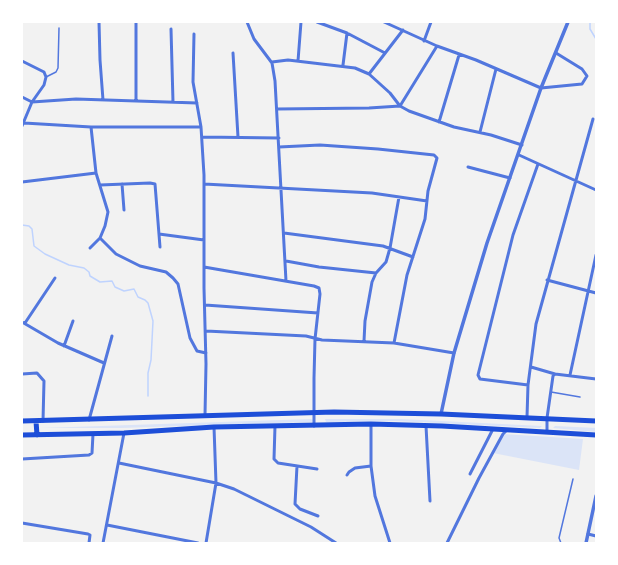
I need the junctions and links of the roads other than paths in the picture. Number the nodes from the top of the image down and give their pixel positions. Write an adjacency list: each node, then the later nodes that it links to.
1 (99, 22): 29 (street)
2 (136, 22): 30 (street)
3 (247, 22): 22 (street)
4 (302, 22): 21 (street)
5 (317, 22): 12 (street)
6 (384, 22): 11 (street)
7 (431, 22): 14 (street)
8 (568, 22): 18 (street)
9 (59, 28): 26 (lane)
10 (172, 29): 32 (street)
11 (403, 30): 14 (street); 17 (street)
12 (348, 33): 17 (street); 23 (street)
13 (194, 34): 33 (street)
14 (424, 41): 15 (street)
15 (436, 46): 19 (street); 34 (street)
16 (233, 53): 43 (street)
17 (385, 53): 25 (street)
18 (556, 53): 27 (street); 27 (street)
19 (459, 55): 24 (street); 37 (street)
20 (22, 61): 26 (street)
21 (298, 61): 22 (street); 23 (street)
22 (272, 62): 35 (street)
23 (343, 66): 25 (street)
24 (496, 69): 27 (street); 41 (street)
25 (369, 74): 34 (street)
26 (46, 77): 31 (street)
27 (541, 88): 45 (street)
28 (22, 97): 31 (street)
29 (103, 100): 30 (street); 31 (street)
30 (136, 100): 32 (street)
31 (32, 102): 38 (street)
32 (173, 102): 33 (street)
33 (198, 103): 40 (street)
34 (400, 106): 35 (street); 37 (street)
35 (277, 109): 44 (street)
36 (593, 119): 52 (street)
37 (439, 122): 41 (street)
38 (23, 124): 39 (street)
39 (91, 127): 40 (street); 50 (street)
40 (201, 127): 42 (street)
41 (480, 132): 45 (street)
42 (202, 137): 43 (street); 55 (street)
43 (238, 137): 44 (street)
44 (279, 138): 46 (street)
45 (523, 145): 47 (street)
46 (280, 147): 57 (street); 60 (street)
47 (519, 155): 48 (street); 51 (street)
48 (538, 164): 52 (street); 97 (street)
49 (468, 167): 51 (street)
50 (96, 173): 53 (street); 56 (street)
51 (511, 178): 90 (street)
52 (576, 180): 58 (street); 75 (street)
53 (22, 182)
54 (122, 184): 56 (street); 61 (street); 63 (street)
55 (204, 184): 57 (street); 65 (street)
56 (100, 185): 64 (street)
57 (280, 187): 59 (street); 62 (street)
58 (596, 190)
59 (399, 197): 60 (street); 68 (street)
60 (427, 201): 70 (street)
61 (124, 210)
62 (284, 233): 68 (street); 71 (street)
63 (160, 234): 65 (street); 66 (street)
64 (100, 238): 67 (street); 89 (street)
65 (204, 240): 72 (street)
66 (160, 247)
67 (90, 248)
68 (390, 248): 70 (street); 73 (street)
69 (596, 255): 77 (street)
70 (413, 257): 87 (street)
71 (286, 261): 73 (street); 76 (street)
72 (204, 267): 76 (street); 79 (street)
73 (376, 273): 86 (street)
74 (55, 278): 82 (street)
75 (547, 280): 77 (street); 92 (street)
76 (286, 282): 80 (street)
77 (587, 291): 78 (street); 95 (street)
78 (596, 293)
79 (205, 305): 80 (street); 83 (street)
80 (318, 313): 85 (street)
81 (73, 321): 88 (street)
82 (24, 322): 88 (street)
83 (206, 331): 85 (street); 89 (street)
84 (112, 336): 91 (street)
85 (315, 338): 86 (street); 100 (street)
86 (364, 341): 87 (street)
87 (394, 343): 90 (street)
88 (64, 346): 91 (street)
89 (206, 353): 102 (street)
90 (454, 353): 101 (street)
91 (104, 363): 105 (street)
92 (531, 368): 94 (street); 97 (street)
93 (22, 374): 107 (street)
94 (555, 374): 95 (street); 98 (street)
95 (570, 375): 96 (street)
96 (596, 379)
97 (528, 385): 103 (street)
98 (551, 392): 99 (lane); 104 (street)
99 (580, 397)
100 (314, 413): 101 (highway); 102 (highway); 112 (street)
101 (441, 414): 103 (highway)
102 (205, 415): 105 (highway)
103 (527, 417): 104 (highway)
104 (547, 418): 108 (highway); 117 (street)
105 (89, 420): 107 (highway)
106 (36, 421): 107 (highway); 109 (highway); 121 (highway)
107 (43, 421)
108 (596, 421)
109 (22, 422)
110 (371, 424): 112 (highway); 113 (highway); 126 (street)
111 (275, 426): 112 (highway); 114 (highway); 125 (street)
112 (314, 426)
113 (426, 426): 115 (highway); 133 (street)
114 (214, 427): 118 (highway); 131 (street)
115 (493, 429): 116 (highway); 128 (street)
116 (508, 429): 117 (highway); 146 (street)
117 (547, 432): 122 (highway)
118 (124, 433): 119 (highway); 124 (street)
119 (93, 434): 121 (highway); 123 (street)
120 (22, 435): 121 (highway)
121 (37, 435)
122 (596, 435)
123 (22, 459)
124 (119, 463): 131 (street); 137 (street)
125 (297, 466): 127 (street); 135 (street)
126 (371, 466): 129 (street); 145 (street)
127 (317, 470)
128 (470, 474)
129 (347, 475)
130 (573, 479): 147 (lane)
131 (216, 483): 143 (street); 144 (street)
132 (596, 496): 134 (street)
133 (430, 501)
134 (595, 505): 138 (street)
135 (318, 516)
136 (22, 523): 140 (street)
137 (107, 525): 141 (street); 142 (street)
138 (588, 534): 139 (street); 148 (street)
139 (596, 536)
140 (89, 543)
141 (103, 543)
142 (198, 543)
143 (206, 543)
144 (336, 543)
145 (390, 543)
146 (447, 543)
147 (561, 543)
148 (586, 543)

